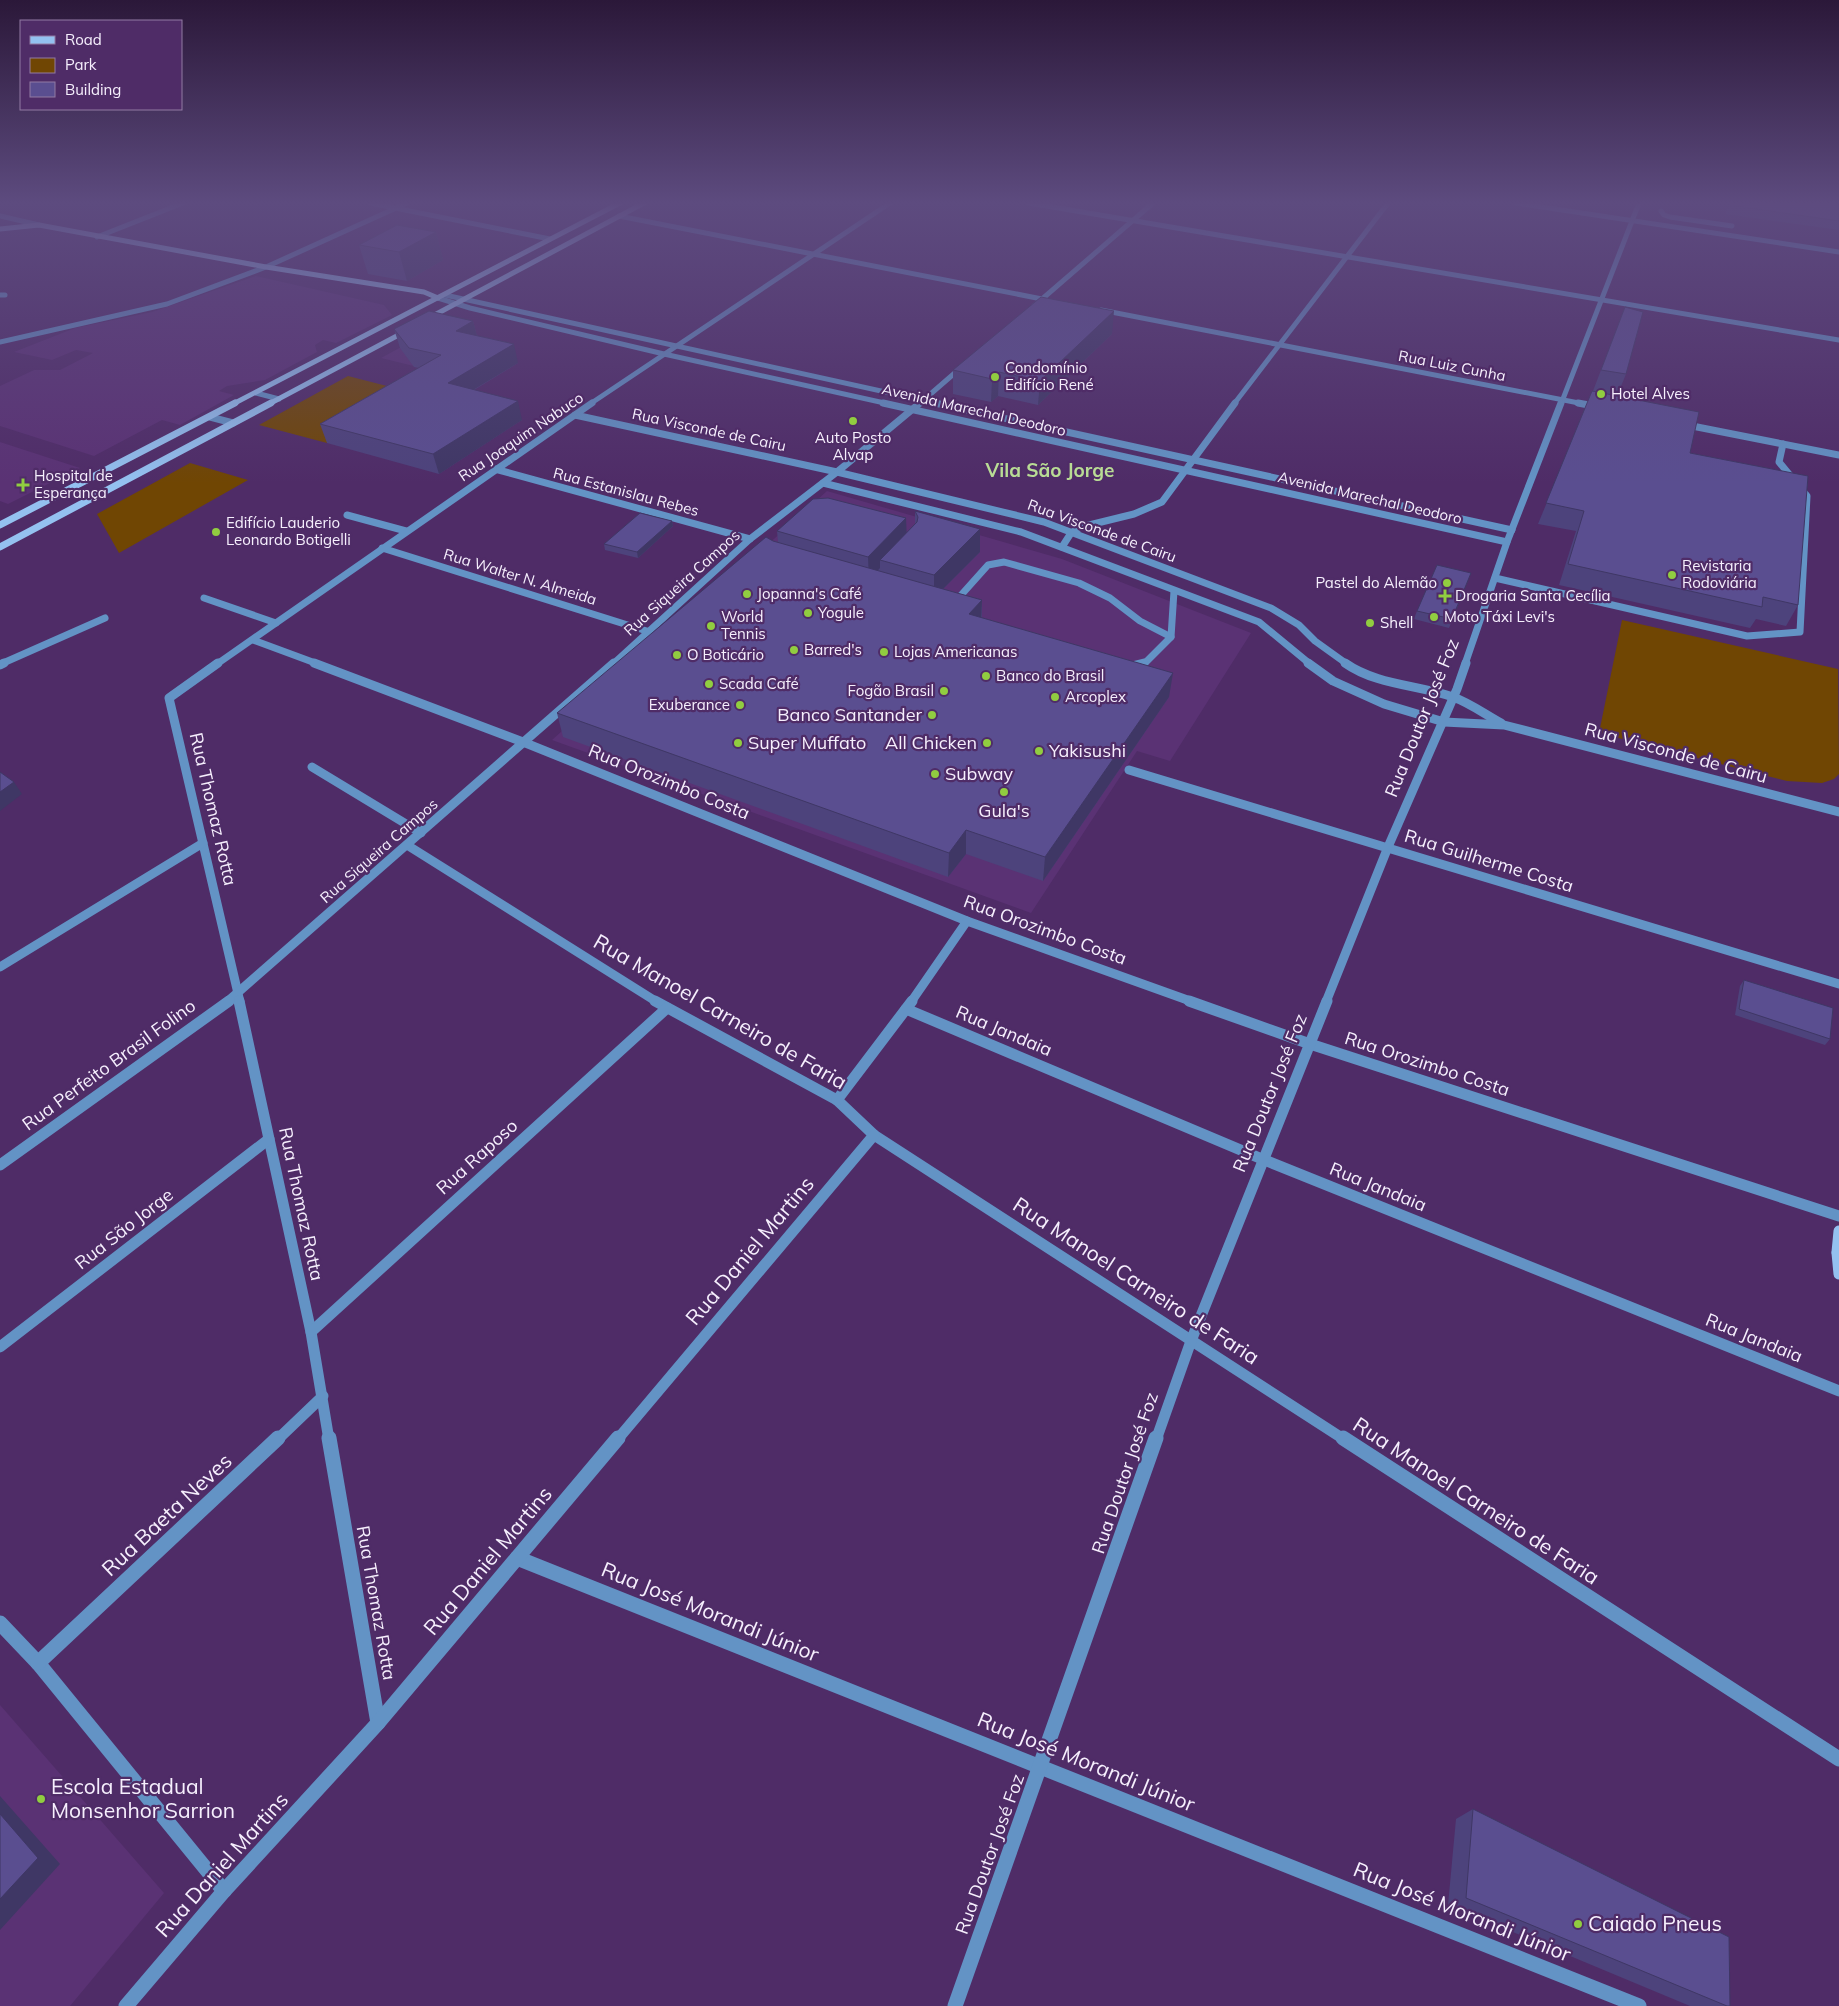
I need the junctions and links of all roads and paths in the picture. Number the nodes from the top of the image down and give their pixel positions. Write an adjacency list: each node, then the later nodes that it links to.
1 (188, 297): 19 (street)
2 (435, 297): 10 (main road)
3 (441, 297): 10 (main road)
4 (456, 297): 11 (street, Avenida Marechal Deodoro)
5 (750, 297): 21 (street, Rua Joaquim Nabuco)
6 (1031, 297): 12 (street)
7 (1046, 297): 12 (street)
8 (1315, 297): 20 (street)
9 (1587, 297): 13 (street)
10 (438, 298): 15 (street, Avenida Marechal Deodoro); 24 (main road)
11 (466, 298): 15 (main road); 21 (street, Avenida Marechal Deodoro)
12 (1043, 299): 14 (street); 17 (street)
13 (1602, 299): 18 (street); 27 (street, Rua Doutor José Foz)
14 (1052, 301)
15 (455, 304): 22 (street, Avenida Marechal Deodoro); 25 (main road)
16 (1092, 308): 20 (street, Rua Luiz Cunha)
17 (1027, 312)
18 (1839, 340)
19 (0, 342)
20 (1278, 345): 27 (street, Rua Luiz Cunha); 36 (street)
21 (675, 346): 22 (street, Rua Joaquim Nabuco); 26 (street, Avenida Marechal Deodoro)
22 (664, 354): 28 (street, Avenida Marechal Deodoro); 30 (street, Rua Joaquim Nabuco)
23 (974, 356): 26 (street, Rua Siqueira Campos)
24 (256, 393): 25 (street); 31 (main road)
25 (279, 399): 32 (main road)
26 (922, 400): 28 (street, Rua Siqueira Campos); 36 (street, Avenida Marechal Deodoro)
27 (1563, 400): 29 (street, Rua Luiz Cunha); 43 (street, Rua Doutor José Foz)
28 (912, 409): 38 (street, Avenida Marechal Deodoro); 39 (street, Rua Siqueira Campos)
29 (1611, 410)
30 (575, 415): 37 (street, Rua Joaquim Nabuco); 39 (street, Rua Visconde de Cairu)
31 (210, 417): 32 (street); 42 (main road)
32 (233, 423): 48 (main road)
33 (1678, 423): 34 (street)
34 (1784, 444): 35 (street); 51 (street)
35 (1839, 455)
36 (1192, 460): 38 (street); 43 (street, Avenida Marechal Deodoro)
37 (495, 469): 44 (street, Rua Joaquim Nabuco); 46 (street, Rua Estanislau Rebes)
38 (1184, 470): 45 (street); 47 (street, Avenida Marechal Deodoro)
39 (837, 472): 40 (street, Rua Siqueira Campos); 45 (street, Rua Visconde de Cairu)
40 (823, 484): 46 (street, Rua Siqueira Campos); 49 (street, Rua Visconde de Cairu)
41 (347, 515): 44 (street)
42 (0, 525)
43 (1512, 530): 47 (street, Rua Doutor José Foz)
44 (406, 531): 50 (street, Rua Joaquim Nabuco)
45 (1071, 533): 49 (street); 62 (street, Rua Visconde de Cairu)
46 (750, 539): 57 (street, Rua Siqueira Campos)
47 (1507, 542): 51 (street, Rua Doutor José Foz)
48 (0, 547)
49 (1062, 547): 52 (street, Rua Visconde de Cairu)
50 (382, 548): 56 (street, Rua Joaquim Nabuco); 57 (street, Rua Walter N. Almeida)
51 (1495, 578): 62 (street, Rua Doutor José Foz)
52 (1174, 591): 58 (street); 64 (street, Rua Visconde de Cairu)
53 (204, 598): 56 (street)
54 (956, 611): 58 (street)
55 (105, 618): 60 (street)
56 (276, 624): 59 (street, Rua Joaquim Nabuco)
57 (650, 632): 66 (street, Rua Siqueira Campos)
58 (1171, 637): 61 (street)
59 (253, 640): 63 (street, Rua Joaquim Nabuco); 66 (street, Rua Orozimbo Costa)
60 (0, 665)
61 (1122, 667)
62 (1454, 697): 64 (street, Rua Doutor José Foz); 65 (street, Rua Visconde de Cairu)
63 (169, 698): 71 (street, Rua Thomaz Rotta)
64 (1444, 722): 65 (street, Rua Visconde de Cairu); 73 (street, Rua Doutor José Foz)
65 (1504, 725): 69 (street, Rua Visconde de Cairu)
66 (523, 742): 70 (street, Rua Siqueira Campos); 74 (street, Rua Orozimbo Costa)
67 (312, 767): 70 (street)
68 (1129, 770): 73 (street, Rua Guilherme Costa)
69 (1839, 812)
70 (421, 833): 72 (street, Rua Siqueira Campos)
71 (203, 843): 75 (street); 77 (street, Rua Thomaz Rotta)
72 (407, 845): 77 (street, Rua Siqueira Campos); 78 (street, Rua Manoel Carneiro de Faria)
73 (1388, 847): 76 (street, Rua Guilherme Costa); 80 (street, Rua Doutor José Foz)
74 (967, 921): 79 (street); 80 (street, Rua Orozimbo Costa)
75 (0, 967)
76 (1839, 984)
77 (238, 994): 83 (street, Rua Thomaz Rotta); 85 (street, Rua Perfeito Brasil Folino)
78 (667, 1008): 81 (street, Rua Manoel Carneiro de Faria); 90 (street, Rua Raposo)
79 (906, 1009): 81 (street); 84 (street, Rua Jandaia)
80 (1310, 1044): 84 (street, Rua Doutor José Foz); 86 (street, Rua Orozimbo Costa)
81 (837, 1100): 82 (street, Rua Manoel Carneiro de Faria)
82 (874, 1135): 91 (street, Rua Manoel Carneiro de Faria); 95 (street, Rua Daniel Martins)
83 (269, 1139): 90 (street, Rua Thomaz Rotta); 92 (street, Rua São Jorge)
84 (1262, 1159): 91 (street, Rua Doutor José Foz); 93 (street, Rua Jandaia)
85 (0, 1166)
86 (1839, 1216)
87 (1839, 1231): 88 (main road)
88 (1838, 1256): 89 (main road)
89 (1839, 1274)
90 (311, 1332): 94 (street, Rua Thomaz Rotta)
91 (1192, 1342): 99 (street, Rua Manoel Carneiro de Faria); 100 (street, Rua Doutor José Foz)
92 (0, 1347)
93 (1839, 1390)
94 (323, 1396): 97 (street, Rua Baeta Neves); 98 (street, Rua Thomaz Rotta)
95 (517, 1558): 98 (street, Rua Daniel Martins); 100 (street, Rua José Morandi Júnior)
96 (0, 1622): 97 (street)
97 (38, 1663): 101 (street)
98 (378, 1722): 101 (street, Rua Daniel Martins)
99 (1839, 1759)
100 (1041, 1767): 103 (street, Rua Doutor José Foz); 104 (street, Rua José Morandi Júnior)
101 (224, 1891): 102 (street, Rua Daniel Martins)
102 (126, 2006)
103 (955, 2006)
104 (1639, 2006)

